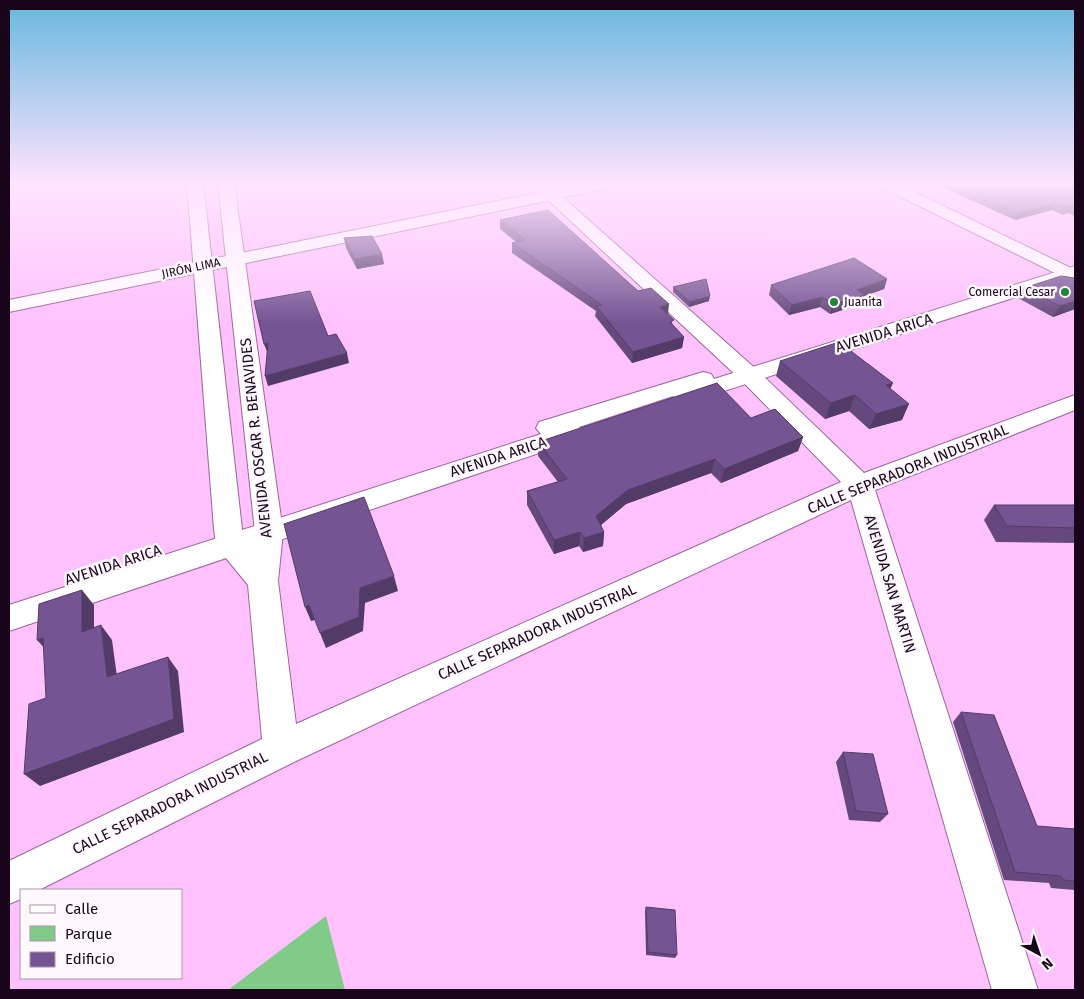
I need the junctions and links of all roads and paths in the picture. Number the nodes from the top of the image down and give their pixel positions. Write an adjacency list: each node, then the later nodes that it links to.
1 (198, 230): 9 (street)
2 (233, 230): 8 (street, AVENIDA OSCAR R. BENAVIDES)
3 (366, 230): 8 (street, JIRÓN LIMA)
4 (589, 230): 12 (street, AVENIDA SAN MARTIN)
5 (985, 230): 10 (street)
6 (1017, 230): 7 (street)
7 (1020, 231)
8 (237, 259): 9 (street, JIRÓN LIMA); 15 (street, AVENIDA OSCAR R. BENAVIDES)
9 (201, 266): 11 (street, JIRÓN LIMA); 16 (street)
10 (1070, 269): 12 (street, AVENIDA ARICA)
11 (9, 306)
12 (744, 371): 14 (street, AVENIDA SAN MARTIN); 15 (street, AVENIDA ARICA)
13 (1075, 402): 14 (street, CALLE SEPARADORA INDUSTRIAL)
14 (860, 485): 20 (street, CALLE SEPARADORA INDUSTRIAL); 22 (street, AVENIDA SAN MARTIN)
15 (268, 524): 16 (street, AVENIDA ARICA); 17 (street, AVENIDA OSCAR R. BENAVIDES)
16 (229, 536): 17 (street); 18 (street, AVENIDA ARICA); 19 (street, AVENIDA ARICA)
17 (263, 581): 20 (street, AVENIDA OSCAR R. BENAVIDES)
18 (9, 598)
19 (9, 618)
20 (281, 749): 21 (street, CALLE SEPARADORA INDUSTRIAL)
21 (9, 883)
22 (1015, 990)

